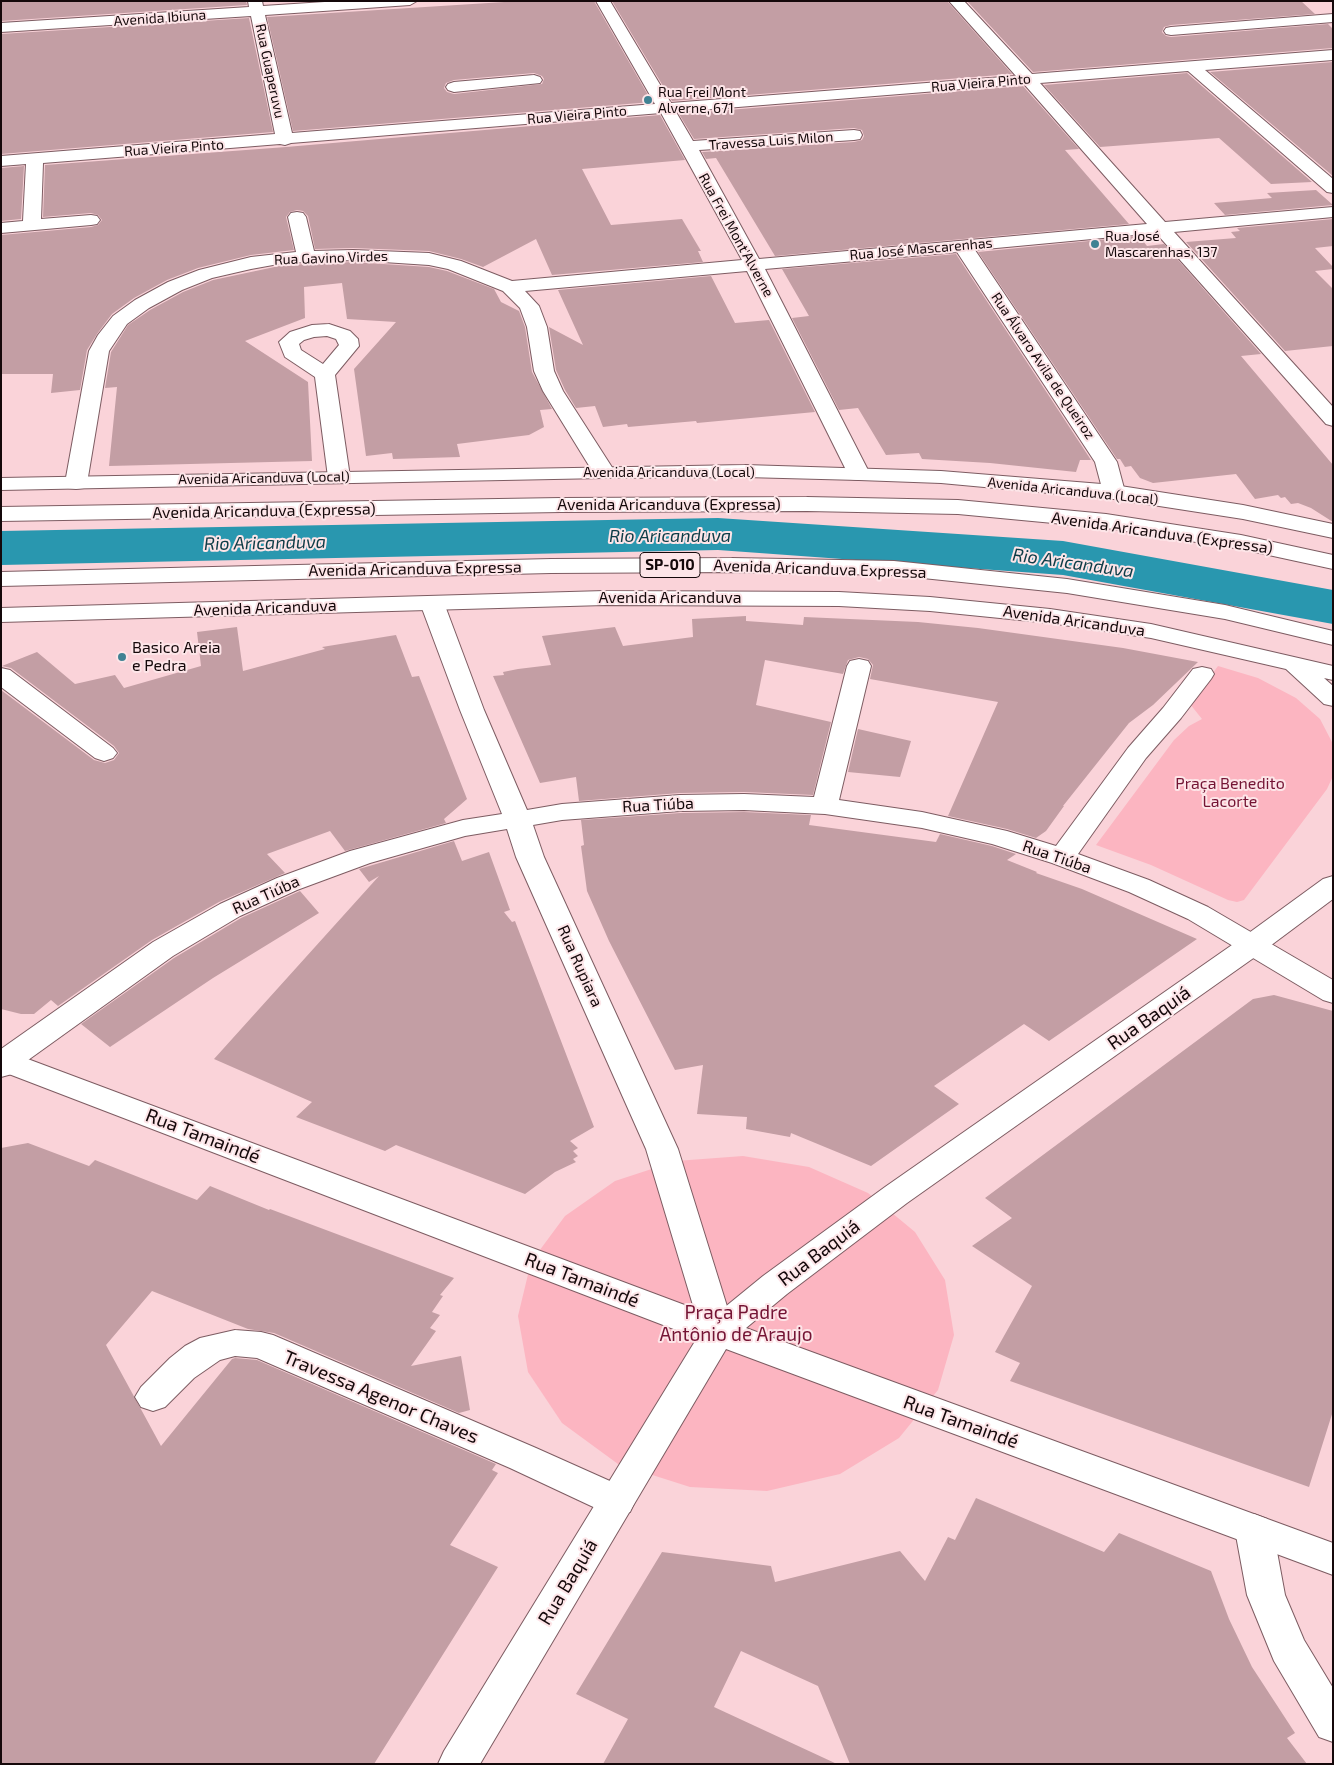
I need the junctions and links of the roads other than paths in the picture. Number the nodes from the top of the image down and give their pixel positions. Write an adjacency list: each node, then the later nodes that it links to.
1 (410, 1): 4 (main road, Avenida Ibiuna)
2 (603, 1): 16 (main road, Rua Frei Mont'Alverne)
3 (956, 1): 12 (main road)
4 (256, 6): 7 (main road, Avenida Ibiuna); 19 (main road, Rua Guaperuvu)
5 (1333, 18): 6 (main road)
6 (1270, 22): 8 (main road); 10 (main road)
7 (1, 28)
8 (1171, 31)
9 (1333, 55): 10 (main road, Rua Vieira Pinto)
10 (1311, 57): 11 (main road, Rua Vieira Pinto)
11 (1191, 66): 12 (main road, Rua Vieira Pinto); 23 (main road)
12 (1026, 79): 16 (main road, Rua Vieira Pinto); 28 (main road)
13 (534, 80): 14 (main road)
14 (506, 82): 15 (main road); 17 (main road)
15 (454, 87)
16 (664, 108): 17 (main road, Rua Vieira Pinto); 20 (main road, Rua Frei Mont'Alverne)
17 (524, 120): 19 (main road, Rua Vieira Pinto)
18 (854, 135): 20 (main road, Travessa Luis Milon)
19 (285, 140): 21 (main road, Rua Vieira Pinto)
20 (688, 146): 32 (main road, Rua Frei Mont'Alverne)
21 (35, 159): 22 (main road, Rua Vieira Pinto); 27 (main road)
22 (1, 162)
23 (1333, 188)
24 (1333, 212): 28 (main road, Rua José Mascarenhas)
25 (297, 218): 31 (main road)
26 (92, 220): 27 (main road)
27 (32, 225): 29 (main road)
28 (1159, 227): 30 (main road, Rua José Mascarenhas); 35 (main road)
29 (1, 228)
30 (962, 245): 32 (main road, Rua José Mascarenhas); 41 (main road, Rua Álvaro Avila de Queiroz)
31 (306, 256): 33 (main road, Rua Gavino Virdes); 39 (main road, Rua Gavino Virdes)
32 (753, 264): 33 (main road, Rua José Mascarenhas); 37 (main road, Rua Frei Mont'Alverne)
33 (510, 286): 36 (main road, Rua Gavino Virdes)
34 (325, 374): 38 (main road)
35 (1330, 413)
36 (604, 472): 37 (main road, Avenida Aricanduva (Local)); 38 (main road, Avenida Aricanduva (Local))
37 (859, 474): 41 (main road, Avenida Aricanduva (Local))
38 (339, 476): 39 (main road, Avenida Aricanduva (Local))
39 (76, 483): 40 (main road, Avenida Aricanduva (Local))
40 (1, 484)
41 (1114, 492): 43 (main road, Avenida Aricanduva (Local))
42 (1, 514): 44 (main road, Avenida Aricanduva (Expressa))
43 (1333, 531)
44 (1333, 562)
45 (1, 579): 48 (main road, Avenida Aricanduva Expressa / SP-010)
46 (432, 603): 47 (main road, Avenida Aricanduva); 49 (main road, Avenida Aricanduva); 57 (main road, Rua Rupiara)
47 (1, 615)
48 (1333, 638)
49 (1293, 663): 52 (main road, Avenida Aricanduva); 54 (main road)
50 (859, 666): 56 (main road)
51 (1202, 674): 58 (main road)
52 (1333, 674)
53 (1, 675): 55 (main road)
54 (1333, 699)
55 (104, 753)
56 (826, 806): 57 (main road, Rua Tiúba); 58 (main road, Rua Tiúba)
57 (517, 818): 62 (main road, Rua Tiúba); 63 (main road, Rua Rupiara)
58 (1062, 857): 60 (main road, Rua Tiúba)
59 (1333, 885): 60 (main road, Rua Baquiá)
60 (1252, 945): 61 (main road, Rua Tiúba); 63 (main road, Rua Baquiá)
61 (1333, 993)
62 (3, 1062): 63 (main road, Rua Tamaindé)
63 (718, 1332): 65 (main road, Rua Baquiá); 66 (main road, Rua Tamaindé)
64 (153, 1397): 65 (main road, Travessa Agenor Chaves)
65 (617, 1501): 69 (main road, Rua Baquiá)
66 (1254, 1530): 67 (main road, Rua Tamaindé); 68 (main road)
67 (1333, 1559)
68 (1333, 1724)
69 (458, 1764)

